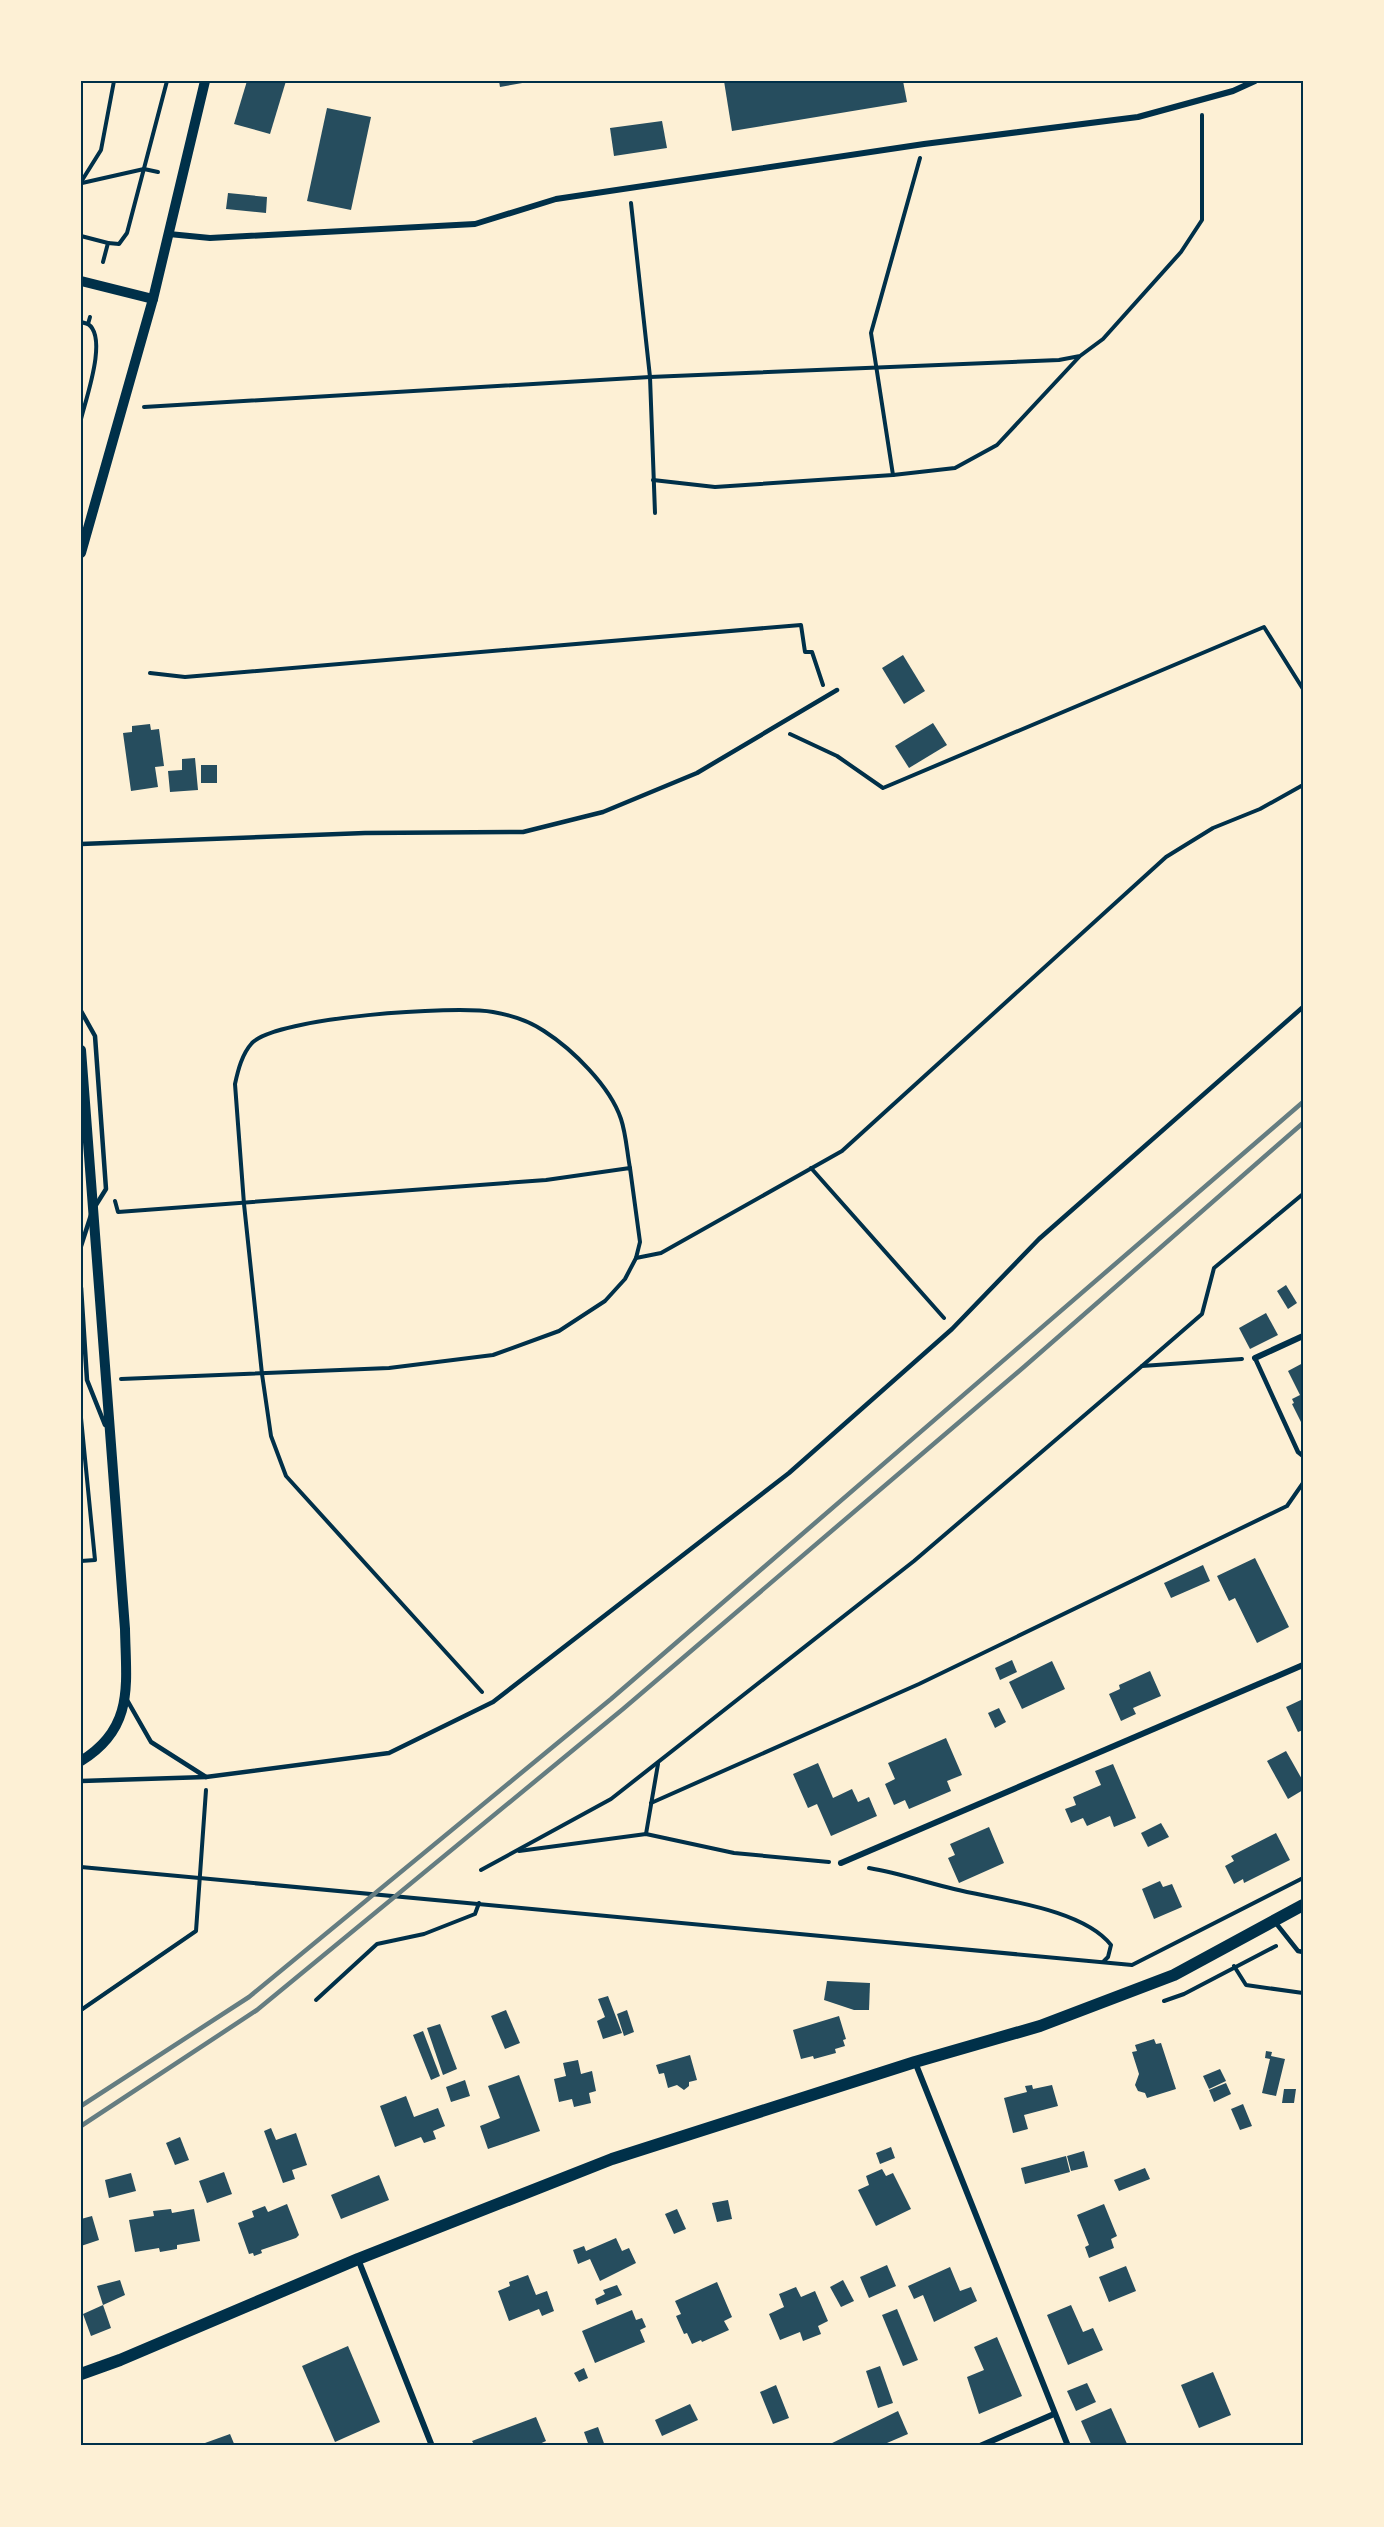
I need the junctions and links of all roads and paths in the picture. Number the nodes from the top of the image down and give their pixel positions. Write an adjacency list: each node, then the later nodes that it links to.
1 (114, 81): 9 (path)
2 (167, 81): 7 (path)
3 (205, 81): 11 (street)
4 (1255, 81): 5 (street)
5 (1202, 99): 6 (street); 20 (path)
6 (924, 144): 10 (street); 21 (path)
7 (144, 169): 8 (path); 9 (path); 13 (path)
8 (158, 172)
9 (81, 183)
10 (629, 187): 11 (street); 22 (path)
11 (169, 234): 16 (street)
12 (81, 236): 13 (path)
13 (108, 243): 14 (path)
14 (103, 262)
15 (81, 281): 16 (street)
16 (153, 299): 28 (street)
17 (90, 317): 19 (path)
18 (81, 323): 19 (path)
19 (88, 324): 24 (path)
20 (1080, 356): 21 (path); 25 (path)
21 (876, 368): 22 (path); 25 (path)
22 (650, 377): 23 (path); 26 (path)
23 (144, 407)
24 (81, 419)
25 (893, 475): 26 (path)
26 (653, 480): 27 (path)
27 (654, 513)
28 (81, 553)
29 (818, 670): 30 (path)
30 (150, 673)
31 (1303, 689): 33 (path)
32 (837, 690): 33 (lane)
33 (776, 727): 35 (lane)
34 (1303, 786): 40 (path)
35 (81, 844)
36 (1303, 1007): 48 (lane)
37 (81, 1011): 41 (lane)
38 (81, 1050): 44 (street)
39 (630, 1168): 43 (path); 43 (path); 46 (path)
40 (811, 1168): 46 (path); 48 (path)
41 (106, 1182): 43 (path); 44 (lane)
42 (1303, 1194): 51 (path)
43 (244, 1204): 52 (path)
44 (92, 1211): 45 (lane); 53 (street)
45 (81, 1246)
46 (636, 1258): 52 (path)
47 (81, 1288): 55 (lane)
48 (952, 1329): 61 (lane)
49 (1303, 1336): 50 (street)
50 (1255, 1358): 51 (path); 56 (lane)
51 (1142, 1366): 63 (path)
52 (262, 1374): 53 (path); 61 (path)
53 (104, 1379): 55 (street)
54 (81, 1418): 58 (path)
55 (110, 1436): 60 (street)
56 (1303, 1456)
57 (1303, 1483): 66 (path)
58 (81, 1561)
59 (1303, 1665): 69 (street)
60 (126, 1697): 62 (street); 64 (lane)
61 (493, 1702): 64 (lane)
62 (81, 1761)
63 (658, 1763): 66 (path); 68 (path)
64 (206, 1777): 65 (lane); 72 (path)
65 (81, 1781)
66 (651, 1803): 67 (path)
67 (646, 1834): 68 (path); 69 (path)
68 (514, 1852): 71 (path)
69 (841, 1863): 78 (path)
70 (81, 1867): 72 (path)
71 (481, 1870)
72 (202, 1878): 74 (path); 82 (path)
73 (1303, 1878): 78 (path)
74 (478, 1903): 78 (path); 81 (path)
75 (1303, 1905): 76 (main road)
76 (1274, 1921): 77 (lane); 83 (main road)
77 (1303, 1952)
78 (1102, 1963)
79 (1246, 1985): 80 (path)
80 (1303, 1993)
81 (316, 2000)
82 (81, 2010)
83 (915, 2062): 84 (main road); 86 (street)
84 (358, 2259): 85 (main road); 87 (street)
85 (81, 2374)
86 (1054, 2414): 88 (street); 89 (street)
87 (432, 2446)
88 (980, 2446)
89 (1068, 2446)

